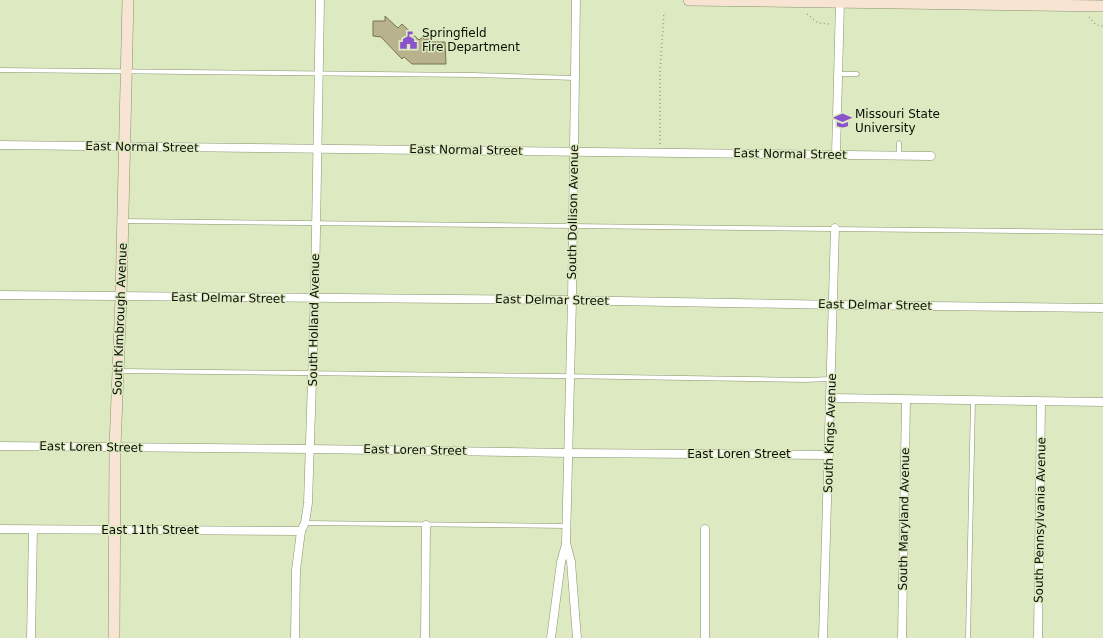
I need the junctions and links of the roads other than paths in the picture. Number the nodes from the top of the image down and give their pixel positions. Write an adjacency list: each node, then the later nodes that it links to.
1 (128, 0): 11 (main road, South Kimbrough Avenue)
2 (320, 0): 12 (street, South Holland Avenue)
3 (576, 0): 15 (street, South Dollison Avenue)
4 (689, 0): 5 (main road)
5 (789, 1): 6 (main road)
6 (840, 2): 7 (main road); 13 (street)
7 (1036, 2): 8 (main road)
8 (1054, 2): 9 (main road)
9 (1103, 6)
10 (0, 70): 11 (lane)
11 (126, 72): 12 (lane); 18 (main road, South Kimbrough Avenue)
12 (319, 74): 15 (lane); 19 (street, South Holland Avenue)
13 (838, 74): 14 (lane); 21 (street)
14 (857, 74)
15 (575, 78): 20 (street, South Dollison Avenue)
16 (899, 143): 22 (lane)
17 (0, 145): 18 (street, East Normal Street)
18 (124, 147): 19 (street, East Normal Street); 24 (main road, South Kimbrough Avenue)
19 (318, 149): 20 (street, East Normal Street); 25 (street, South Holland Avenue)
20 (574, 152): 21 (street, East Normal Street); 26 (street, South Dollison Avenue)
21 (836, 154): 22 (street, East Normal Street)
22 (899, 155): 23 (street, East Normal Street)
23 (931, 156)
24 (123, 221): 25 (lane); 30 (main road, South Kimbrough Avenue)
25 (316, 223): 26 (lane); 31 (street, South Holland Avenue)
26 (573, 226): 27 (lane); 32 (street, South Dollison Avenue)
27 (835, 228): 28 (lane); 33 (street, South Kings Avenue)
28 (1103, 232)
29 (0, 295): 30 (street, East Delmar Street)
30 (121, 296): 31 (street, East Delmar Street); 35 (main road, South Kimbrough Avenue)
31 (314, 298): 32 (street, East Delmar Street); 36 (street, South Holland Avenue)
32 (572, 300): 33 (street, East Delmar Street); 37 (street, South Dollison Avenue)
33 (833, 305): 34 (street, East Delmar Street); 38 (street, South Kings Avenue)
34 (1103, 308)
35 (118, 371): 36 (lane); 45 (main road, South Kimbrough Avenue)
36 (312, 374): 37 (lane); 46 (street, South Holland Avenue)
37 (570, 376): 38 (lane); 47 (street, South Dollison Avenue)
38 (831, 379): 39 (street, South Kings Avenue)
39 (831, 398): 40 (street); 48 (street, South Kings Avenue)
40 (906, 400): 41 (street); 66 (street, South Maryland Avenue)
41 (973, 401): 42 (street); 67 (lane)
42 (1041, 402): 43 (street); 68 (street, South Pennsylvania Avenue)
43 (1103, 402)
44 (0, 446): 45 (street, East Loren Street)
45 (115, 447): 46 (street, East Loren Street); 55 (main road, South Kimbrough Avenue)
46 (310, 449): 47 (street, East Loren Street); 49 (street, South Holland Avenue)
47 (568, 453): 48 (street, East Loren Street); 51 (street, South Dollison Avenue)
48 (829, 454): 65 (street, South Kings Avenue)
49 (305, 523): 50 (lane); 56 (street, South Holland Avenue)
50 (426, 525): 51 (lane); 61 (street)
51 (567, 526): 57 (street, South Dollison Avenue)
52 (0, 529): 54 (street, East 11th Street)
53 (705, 529): 64 (street)
54 (33, 530): 55 (street, East 11th Street); 58 (street)
55 (114, 530): 56 (street, East 11th Street); 59 (main road, South Kimbrough Avenue)
56 (301, 531): 60 (street, South Holland Avenue)
57 (566, 543): 62 (street, South Dollison Avenue); 63 (street, South Dollison Avenue)
58 (31, 638)
59 (114, 638)
60 (295, 638)
61 (425, 638)
62 (551, 638)
63 (577, 638)
64 (705, 638)
65 (824, 638)
66 (902, 638)
67 (968, 638)
68 (1038, 638)

